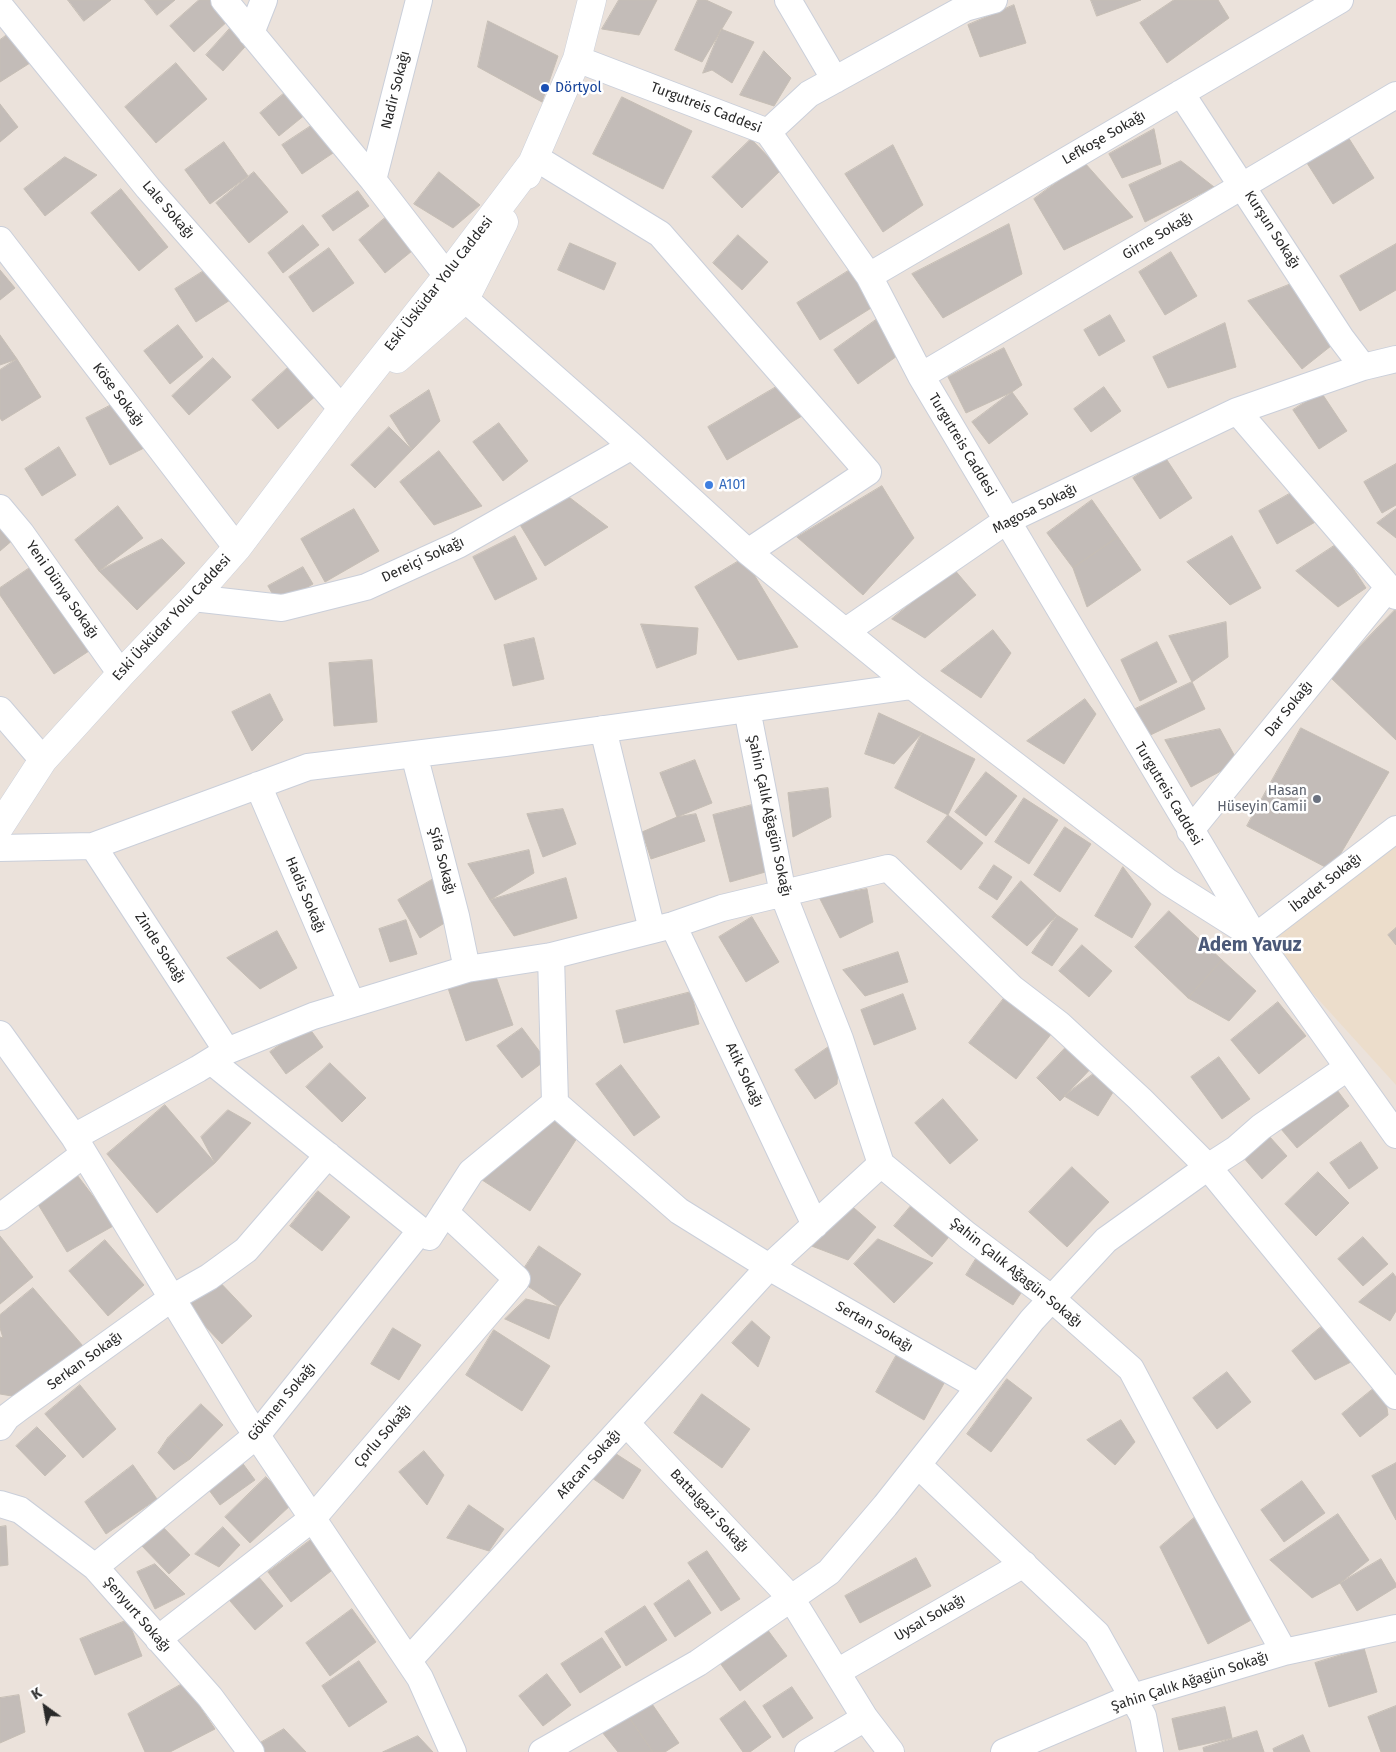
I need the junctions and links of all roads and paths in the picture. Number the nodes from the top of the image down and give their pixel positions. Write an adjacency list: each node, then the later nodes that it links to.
1 (224, 0): 10 (street)
2 (264, 0): 10 (street)
3 (419, 0): 17 (street, Nadir Sokağı)
4 (592, 0): 11 (street, Eski Üsküdar Yolu Caddesi)
5 (788, 0): 12 (street)
6 (994, 0): 8 (street)
7 (1340, 0): 13 (street, Lefkoşe Sokağı)
8 (944, 8): 12 (street)
9 (8, 10): 26 (street, Lale Sokağı)
10 (251, 33): 17 (street)
11 (577, 59): 15 (street, Turgutreis Caddesi); 16 (street, Eski Üsküdar Yolu Caddesi)
12 (835, 80): 15 (street)
13 (1182, 93): 18 (street, Kurşun Sokağı); 21 (street, Lefkoşe Sokağı)
14 (1396, 95): 18 (street, Girne Sokağı)
15 (768, 132): 21 (street, Turgutreis Caddesi)
16 (536, 158): 20 (street, Eski Üsküdar Yolu Caddesi); 22 (street, Eski Üsküdar Yolu Caddesi); 32 (street)
17 (373, 180): 20 (street)
18 (1243, 186): 24 (street, Kurşun Sokağı); 25 (street, Girne Sokağı)
19 (0, 240): 31 (street, Köse Sokağı)
20 (447, 276): 22 (street); 26 (street, Eski Üsküdar Yolu Caddesi)
21 (869, 276): 25 (street, Turgutreis Caddesi)
22 (465, 299): 26 (street, Eski Üsküdar Yolu Caddesi); 28 (street)
23 (1396, 359): 24 (street, Magosa Sokağı)
24 (1363, 367): 27 (street, Magosa Sokağı)
25 (921, 376): 30 (street, Turgutreis Caddesi)
26 (342, 409): 31 (street, Eski Üsküdar Yolu Caddesi)
27 (1237, 411): 30 (street, Magosa Sokağı); 33 (street)
28 (632, 446): 32 (street); 34 (street, Dereiçi Sokağı)
29 (0, 508): 36 (street, Yeni Dünya Sokağı)
30 (1006, 521): 35 (street, Magosa Sokağı); 46 (street, Turgutreis Caddesi)
31 (237, 548): 34 (street, Eski Üsküdar Yolu Caddesi)
32 (748, 552): 35 (street)
33 (1392, 592): 46 (street, Dar Sokağı)
34 (193, 598): 36 (street, Eski Üsküdar Yolu Caddesi)
35 (846, 632): 37 (street)
36 (121, 674): 42 (street, Eski Üsküdar Yolu Caddesi)
37 (912, 686): 38 (street); 51 (street)
38 (746, 709): 40 (street); 49 (street, Şahin Çalık Ağagün Sokağı)
39 (0, 710): 42 (street)
40 (603, 729): 41 (street); 50 (street, Atik Sokağı)
41 (414, 754): 43 (street); 53 (street, Şifa Sokağı)
42 (43, 760): 44 (street, Eski Üsküdar Yolu Caddesi)
43 (258, 785): 47 (street); 54 (street, Hadis Sokağı)
44 (0, 826)
45 (1396, 829): 51 (street, İbadet Sokağı)
46 (1190, 831): 51 (street, Turgutreis Caddesi)
47 (93, 846): 48 (street); 56 (street, Zinde Sokağı)
48 (0, 848)
49 (783, 894): 50 (street); 62 (street, Şahin Çalık Ağagün Sokağı); 63 (street)
50 (662, 927): 52 (street); 66 (street, Atik Sokağı)
51 (1255, 937): 57 (street, Turgutreis Caddesi)
52 (551, 956): 53 (street); 58 (street)
53 (467, 969): 54 (street)
54 (352, 1004): 56 (street)
55 (0, 1034): 60 (street)
56 (219, 1056): 60 (street); 61 (street, Zinde Sokağı)
57 (1348, 1068): 59 (street, Turgutreis Caddesi); 63 (street)
58 (555, 1103): 64 (street); 68 (street, Sertan Sokağı)
59 (1396, 1135)
60 (79, 1146): 65 (street); 69 (street)
61 (328, 1155): 67 (street, Zinde Sokağı); 69 (street, Serkan Sokağı)
62 (881, 1164): 66 (street, Afacan Sokağı); 70 (street, Şahin Çalık Ağagün Sokağı)
63 (1208, 1167): 70 (street); 72 (street)
64 (445, 1212): 67 (street); 78 (street, Çorlu Sokağı)
65 (0, 1217)
66 (815, 1225): 68 (street, Afacan Sokağı)
67 (421, 1230): 75 (street, Gökmen Sokağı)
68 (768, 1267): 71 (street, Sertan Sokağı); 73 (street, Afacan Sokağı)
69 (172, 1298): 74 (street, Serkan Sokağı); 75 (street)
70 (1052, 1299): 71 (street); 84 (street, Şahin Çalık Ağagün Sokağı)
71 (979, 1387): 76 (street)
72 (1396, 1396)
73 (626, 1423): 81 (street, Battalgazi Sokağı); 85 (street, Afacan Sokağı)
74 (0, 1427)
75 (257, 1435): 78 (street); 80 (street, Gökmen Sokağı)
76 (918, 1465): 79 (street); 81 (street)
77 (0, 1504): 80 (street, Şenyurt Sokağı)
78 (313, 1518): 83 (street, Çorlu Sokağı); 85 (street)
79 (1024, 1564): 86 (street, Uysal Sokağı); 87 (street)
80 (95, 1567): 83 (street, Şenyurt Sokağı)
81 (792, 1598): 86 (street, Battalgazi Sokağı); 91 (street)
82 (1396, 1628): 84 (street)
83 (158, 1639): 89 (street, Şenyurt Sokağı)
84 (1284, 1652): 87 (street, Şahin Çalık Ağagün Sokağı)
85 (409, 1660): 90 (street)
86 (837, 1672): 88 (street, Battalgazi Sokağı)
87 (1133, 1697): 94 (street, Şahin Çalık Ağagün Sokağı); 95 (street)
88 (865, 1718): 92 (street); 93 (street, Battalgazi Sokağı)
89 (251, 1752)
90 (453, 1752)
91 (542, 1752)
92 (808, 1752)
93 (891, 1752)
94 (1004, 1752)
95 (1150, 1752)

